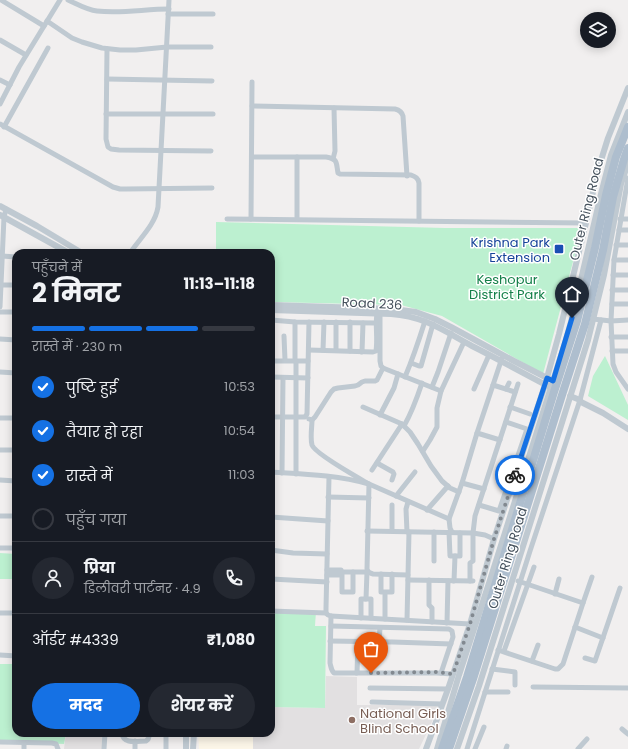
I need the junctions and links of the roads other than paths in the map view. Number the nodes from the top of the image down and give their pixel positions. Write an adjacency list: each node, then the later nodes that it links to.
1 (1, 0): 7 (street)
2 (60, 0): 7 (street)
3 (68, 0): 5 (street)
4 (169, 0): 5 (street)
5 (169, 12): 6 (street); 9 (street)
6 (213, 14)
7 (46, 23): 12 (street); 13 (street)
8 (0, 40): 13 (street)
9 (167, 46): 10 (street); 12 (street); 16 (street)
10 (211, 47)
11 (48, 48): 28 (street)
12 (107, 49): 14 (street)
13 (26, 56): 19 (street)
14 (107, 79): 16 (street); 25 (street)
15 (0, 80): 19 (street)
16 (165, 80): 17 (street); 26 (street)
17 (212, 81)
18 (252, 82): 22 (street)
19 (10, 86): 21 (street)
20 (628, 88): 52 (street)
21 (0, 104)
22 (252, 106): 23 (street); 33 (street)
23 (334, 108): 35 (street); 37 (street)
24 (628, 112): 110 (street, Outer Ring Road)
25 (106, 114): 26 (street); 31 (street)
26 (163, 114): 27 (street); 31 (street)
27 (213, 114)
28 (2, 125): 40 (street)
29 (628, 127): 290 (main road, Outer Ring Road, bridge)
30 (628, 148): 291 (main road, Outer Ring Road, bridge)
31 (161, 150): 32 (street); 40 (street)
32 (211, 151)
33 (252, 157): 34 (street); 47 (street)
34 (297, 157): 35 (street); 48 (street)
35 (333, 159): 37 (street)
36 (628, 163): 64 (street, Outer Ring Road)
37 (407, 176): 51 (street)
38 (628, 178): 39 (street)
39 (627, 184): 42 (street)
40 (159, 188): 41 (street); 61 (street)
41 (212, 188)
42 (626, 195): 44 (street)
43 (3, 207): 45 (street); 60 (street)
44 (625, 207): 49 (street)
45 (2, 216): 55 (street); 58 (street)
46 (227, 219): 47 (street)
47 (251, 219): 48 (street)
48 (297, 219): 51 (street)
49 (620, 219): 50 (street); 53 (street)
50 (628, 219)
51 (419, 220): 52 (street)
52 (586, 223): 131 (street)
53 (619, 230): 54 (street); 56 (street)
54 (628, 230)
55 (1, 237): 62 (street)
56 (616, 245): 57 (street); 65 (street)
57 (628, 245)
58 (57, 246): 59 (street)
59 (62, 249)
60 (75, 249)
61 (133, 249)
62 (2, 256): 63 (street); 69 (street)
63 (12, 257)
64 (607, 258): 65 (street); 82 (street, Outer Ring Road)
65 (614, 260): 66 (street); 67 (street)
66 (628, 260)
67 (613, 275): 68 (street); 71 (street)
68 (628, 275)
69 (1, 285): 70 (street); 73 (street)
70 (12, 286)
71 (612, 290): 72 (street); 74 (street)
72 (628, 290)
73 (0, 292): 77 (street)
74 (612, 304): 75 (street); 87 (street)
75 (628, 304)
76 (275, 305): 96 (street)
77 (0, 307)
78 (275, 310): 81 (street, Road 236)
79 (0, 312): 80 (street)
80 (12, 312)
81 (378, 313): 86 (street, Road 236); 94 (street); 120 (street)
82 (593, 319): 84 (street); 113 (street, Outer Ring Road)
83 (275, 320): 88 (street)
84 (601, 320): 87 (street); 141 (street)
85 (628, 320): 87 (street)
86 (425, 321): 95 (street, Road 236); 119 (street)
87 (611, 321): 98 (street)
88 (295, 322): 89 (street); 116 (street)
89 (309, 322): 90 (street); 103 (street)
90 (324, 322): 91 (street); 104 (street)
91 (336, 322): 92 (street); 105 (street)
92 (350, 322): 93 (street); 106 (street)
93 (363, 323): 94 (street); 109 (street)
94 (376, 323): 109 (street)
95 (433, 324): 96 (street, Road 236); 119 (street)
96 (453, 331): 102 (street, Road 236); 112 (street); 134 (street)
97 (284, 336): 114 (street)
98 (611, 337): 99 (street); 107 (street)
99 (628, 337)
100 (0, 339): 101 (street)
101 (12, 340)
102 (464, 342): 111 (street, Road 236); 138 (street)
103 (309, 350): 104 (street); 117 (street)
104 (323, 350): 105 (street)
105 (336, 350): 106 (street)
106 (350, 351): 109 (street)
107 (612, 351): 108 (street); 137 (street)
108 (628, 351)
109 (362, 352)
110 (562, 352): 113 (street); 131 (street, Outer Ring Road)
111 (488, 355): 118 (street, Road 236); 135 (street)
112 (503, 355): 118 (street); 131 (street)
113 (582, 359): 140 (street, Outer Ring Road)
114 (285, 360): 115 (street); 116 (street)
115 (275, 361)
116 (295, 361): 117 (street); 127 (street)
117 (308, 361): 128 (street)
118 (501, 362): 131 (street, Road 236); 133 (street)
119 (411, 363): 125 (street)
120 (383, 368): 123 (street); 152 (street)
121 (0, 372): 122 (street)
122 (12, 373)
123 (398, 374): 125 (street); 145 (street)
124 (275, 377): 126 (street)
125 (405, 377): 129 (street)
126 (283, 378): 127 (street); 147 (street)
127 (296, 378): 128 (street); 148 (street)
128 (308, 378): 149 (street)
129 (422, 383): 134 (street); 154 (street)
130 (509, 383): 136 (street)
131 (549, 383): 158 (street, Outer Ring Road); 197 (street)
132 (518, 384): 139 (street)
133 (493, 385): 136 (street); 156 (street)
134 (432, 387): 138 (street)
135 (474, 389)
136 (506, 389): 139 (street)
137 (628, 389)
138 (441, 391): 161 (street)
139 (515, 392): 143 (street)
140 (570, 397): 141 (street); 162 (street, Outer Ring Road)
141 (580, 401): 155 (street); 220 (street)
142 (363, 407): 145 (street)
143 (510, 407): 144 (street); 153 (street)
144 (530, 414)
145 (380, 415): 154 (street)
146 (275, 417): 147 (street)
147 (282, 417): 148 (street); 167 (street)
148 (295, 417): 149 (street); 168 (street)
149 (305, 417): 152 (street)
150 (0, 418): 151 (street)
151 (12, 418)
152 (312, 420): 174 (street)
153 (506, 422): 157 (street); 183 (street)
154 (403, 425): 161 (street); 163 (street)
155 (628, 429)
156 (476, 433): 157 (street); 173 (street)
157 (500, 440): 176 (street)
158 (532, 448): 162 (street); 268 (street, Outer Ring Road)
159 (0, 450): 160 (street)
160 (12, 450)
161 (423, 451): 175 (street)
162 (551, 455): 214 (street, Outer Ring Road)
163 (377, 463): 164 (street); 171 (street)
164 (372, 470)
165 (275, 472): 167 (street)
166 (415, 472): 178 (street)
167 (282, 473): 168 (street)
168 (296, 474): 169 (street)
169 (329, 477): 174 (street); 179 (street)
170 (0, 480): 172 (street)
171 (392, 480)
172 (12, 481)
173 (462, 483): 176 (street); 177 (street)
174 (369, 484): 178 (street); 180 (street)
175 (448, 486): 177 (street); 184 (street)
176 (484, 489): 183 (street)
177 (458, 492): 188 (street)
178 (396, 496): 181 (street)
179 (328, 497): 180 (street); 189 (street)
180 (369, 498): 190 (street)
181 (408, 502): 184 (street); 192 (street)
182 (392, 504): 191 (street)
183 (479, 505): 196 (street)
184 (427, 510): 188 (street)
185 (0, 516): 186 (street)
186 (12, 516)
187 (275, 517): 189 (street)
188 (449, 519): 194 (street)
189 (328, 521): 201 (street)
190 (367, 531): 191 (street); 208 (street)
191 (392, 531): 192 (street)
192 (408, 532): 193 (street); 211 (street)
193 (434, 532): 194 (street); 203 (street)
194 (451, 532): 195 (street); 202 (street)
195 (460, 533): 196 (street); 202 (street)
196 (473, 533): 197 (street); 218 (street)
197 (494, 539): 238 (street)
198 (0, 548): 199 (street)
199 (12, 548)
200 (275, 551): 201 (street)
201 (327, 554): 205 (street)
202 (455, 556): 218 (street)
203 (434, 561)
204 (534, 567): 221 (street)
205 (327, 572): 206 (street); 219 (street)
206 (342, 572): 207 (street); 207 (street)
207 (353, 572): 208 (street)
208 (368, 572): 209 (street); 225 (street)
209 (381, 574): 210 (street); 223 (street)
210 (392, 574): 211 (street); 223 (street)
211 (408, 577): 216 (street); 235 (street)
212 (592, 577): 226 (street)
213 (275, 579): 219 (street)
214 (513, 579): 220 (street); 270 (street, Outer Ring Road)
215 (559, 579): 224 (street)
216 (429, 580): 217 (street); 236 (street)
217 (448, 581): 218 (street); 237 (street)
218 (454, 581)
219 (327, 582): 229 (street)
220 (520, 582): 221 (street); 248 (street)
221 (528, 585): 224 (street); 248 (street)
222 (620, 588): 242 (street)
223 (385, 593): 234 (street)
224 (555, 594): 226 (street)
225 (366, 599): 232 (street); 233 (street)
226 (583, 603): 240 (street)
227 (275, 611): 229 (street)
228 (0, 613): 230 (street)
229 (326, 613): 231 (street)
230 (12, 614)
231 (331, 616): 232 (street); 239 (street)
232 (361, 618): 233 (street)
233 (371, 618): 234 (street)
234 (385, 619): 235 (street)
235 (407, 620): 236 (street)
236 (432, 622): 237 (street)
237 (448, 623): 238 (street)
238 (470, 624): 256 (street)
239 (331, 626): 241 (street); 243 (street)
240 (575, 627): 242 (street); 252 (street)
241 (380, 628): 245 (street); 246 (street)
242 (603, 638): 251 (street)
243 (330, 641): 244 (street); 254 (street)
244 (358, 641): 245 (street); 254 (street)
245 (379, 642): 246 (street)
246 (451, 644): 255 (street)
247 (538, 645): 252 (street)
248 (501, 651): 252 (street); 253 (street)
249 (0, 655): 250 (street)
250 (12, 656)
251 (585, 658)
252 (532, 661)
253 (492, 669): 257 (street); 262 (street)
254 (358, 673): 255 (street)
255 (441, 673): 256 (street)
256 (453, 674): 261 (street)
257 (515, 685)
258 (534, 687): 260 (street)
259 (370, 688): 261 (street)
260 (628, 688)
261 (448, 689): 265 (street)
262 (485, 692): 263 (street); 293 (street)
263 (508, 692)
264 (372, 702): 265 (street)
265 (442, 704): 288 (street)
266 (484, 727): 294 (street)
267 (622, 730): 269 (street)
268 (442, 731): 270 (street); 289 (street, Outer Ring Road)
269 (628, 734)
270 (461, 736): 292 (street, Outer Ring Road)
271 (105, 737): 283 (street)
272 (122, 737): 278 (street)
273 (149, 737): 278 (street)
274 (166, 737): 285 (street)
275 (186, 737): 286 (street)
276 (194, 737): 287 (street)
277 (587, 739): 295 (street)
278 (135, 741): 284 (street)
279 (0, 742): 280 (street)
280 (24, 743): 281 (street); 282 (street)
281 (24, 749)
282 (58, 749)
283 (104, 749)
284 (135, 749)
285 (166, 749)
286 (186, 749)
287 (193, 749)
288 (426, 749)
289 (437, 749)
290 (442, 749)
291 (449, 749)
292 (457, 749)
293 (468, 749)
294 (475, 749)
295 (578, 749)

